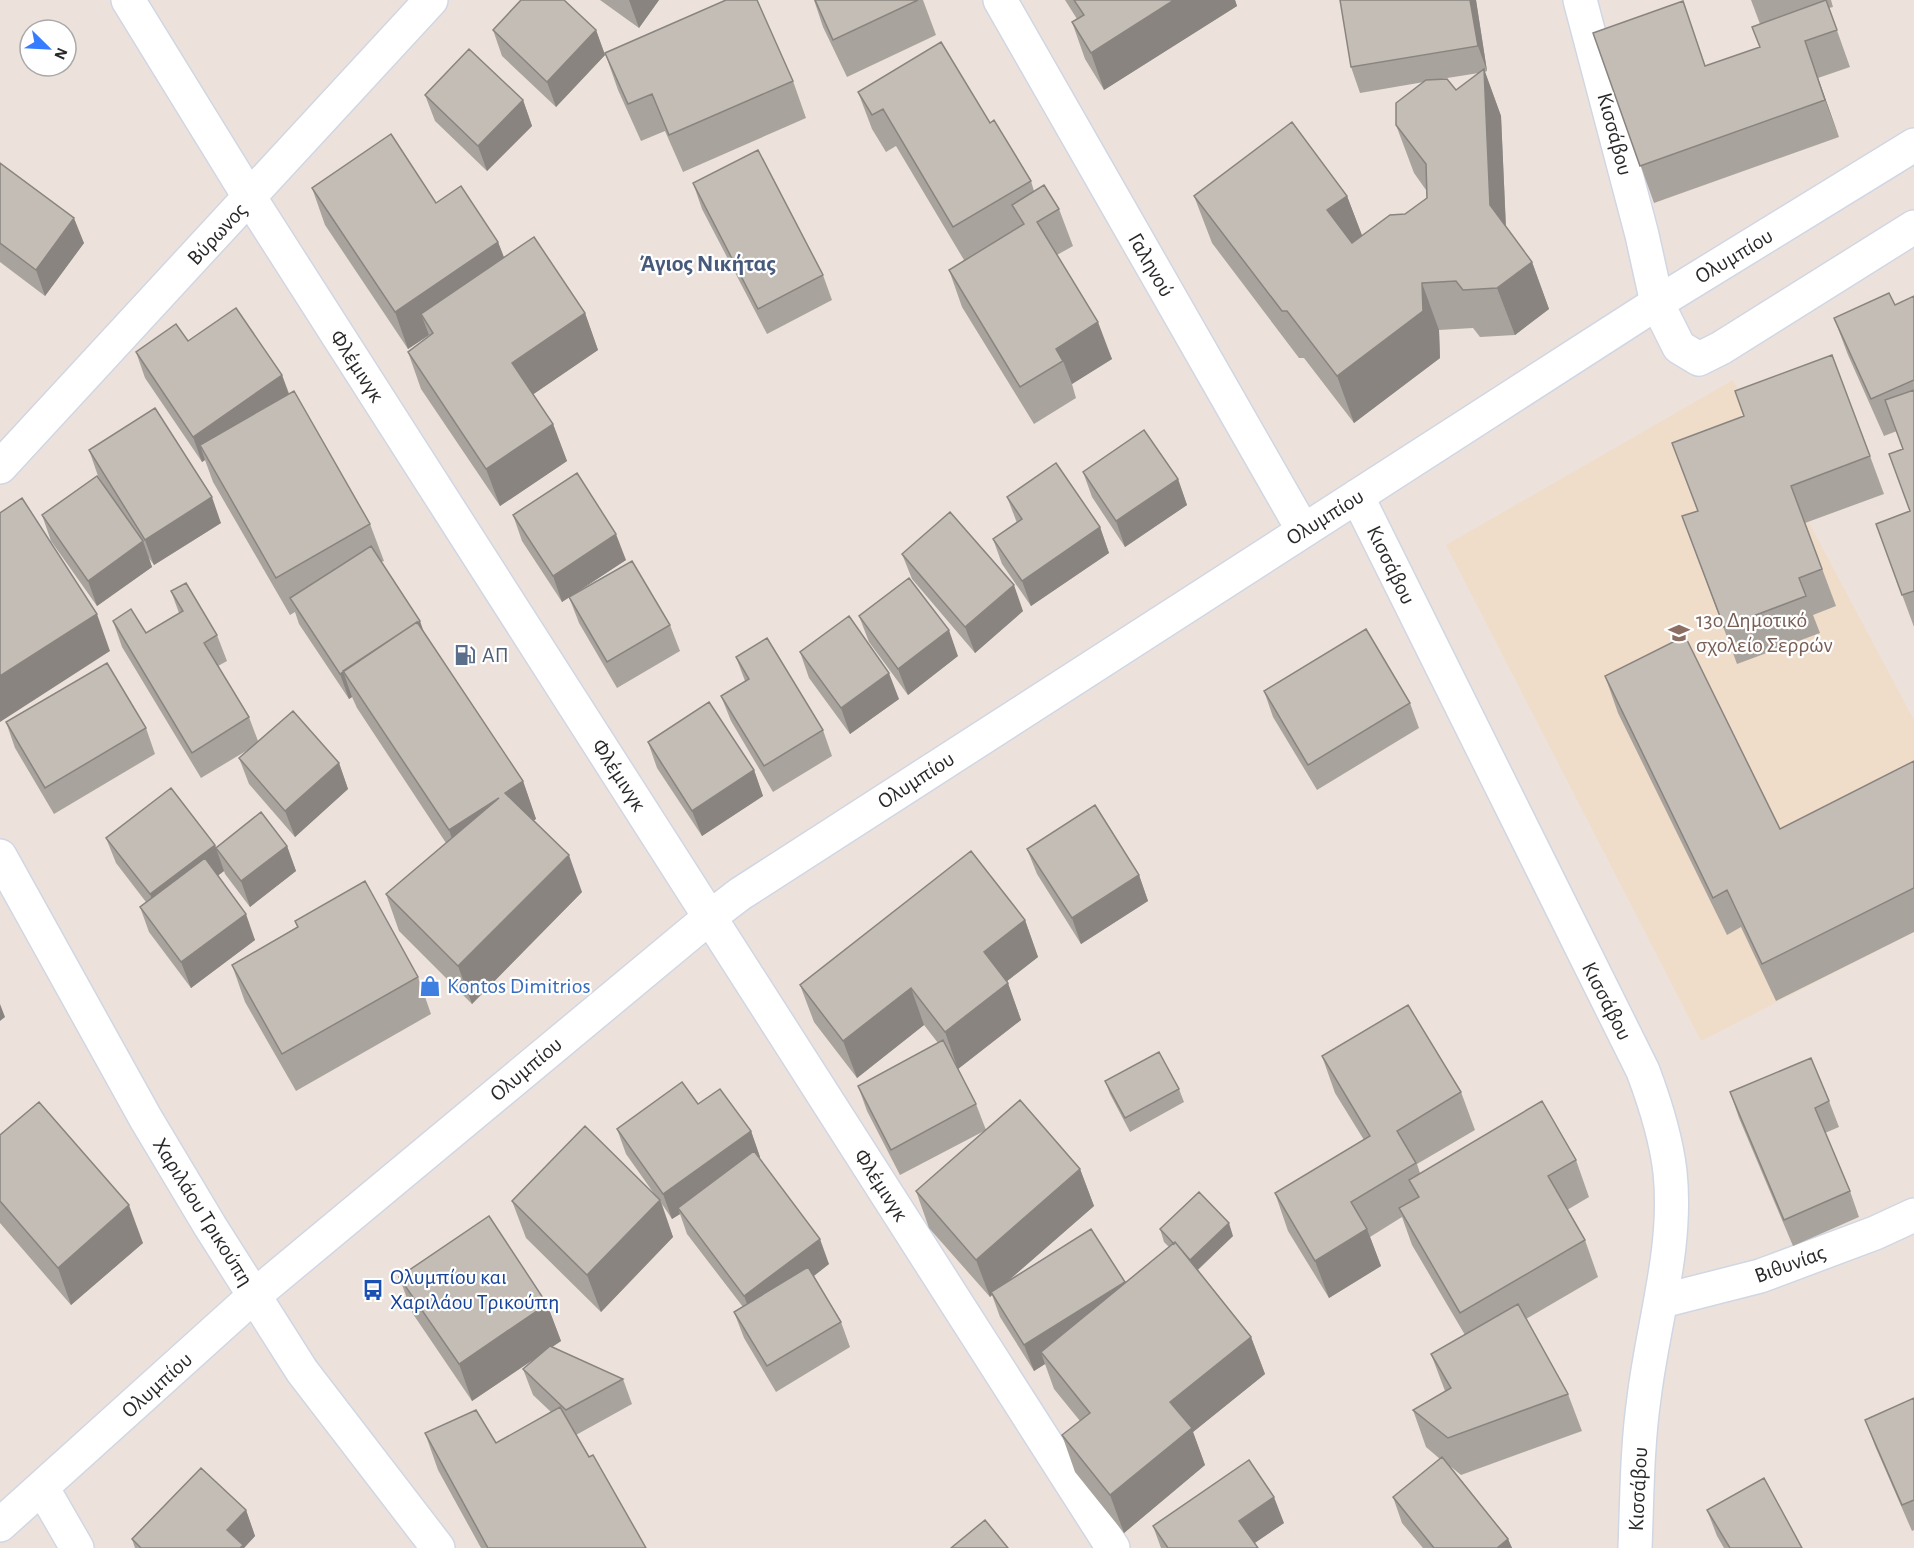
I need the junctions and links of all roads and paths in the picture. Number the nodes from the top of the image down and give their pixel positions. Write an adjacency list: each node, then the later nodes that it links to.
1 (128, 0): 6 (street, Φλέμινγκ)
2 (431, 0): 6 (street, Βύρωνος)
3 (1000, 0): 11 (street, Γαληνού)
4 (1580, 0): 8 (street, Κισσάβου)
5 (1914, 146): 8 (street, Ολυμπίου)
6 (250, 198): 9 (street, Βύρωνος); 13 (street, Φλέμινγκ)
7 (1914, 227): 8 (street, Κισσάβου)
8 (1657, 303): 10 (street, Ολυμπίου)
9 (0, 467)
10 (1357, 496): 11 (street, Ολυμπίου); 16 (street, Κισσάβου)
11 (1303, 530): 13 (street, Ολυμπίου)
12 (3, 868): 15 (street, Χαριλάου Τρικούπη)
13 (710, 917): 15 (street, Ολυμπίου); 21 (street, Φλέμινγκ)
14 (1914, 1215): 16 (street, Βιθυνίας)
15 (255, 1295): 17 (street, Ολυμπίου); 20 (street, Χαριλάου Τρικούπη)
16 (1662, 1301): 22 (street, Κισσάβου)
17 (43, 1489): 18 (street, Ολυμπίου); 19 (street)
18 (0, 1525)
19 (77, 1548)
20 (438, 1548)
21 (1113, 1548)
22 (1635, 1548)

